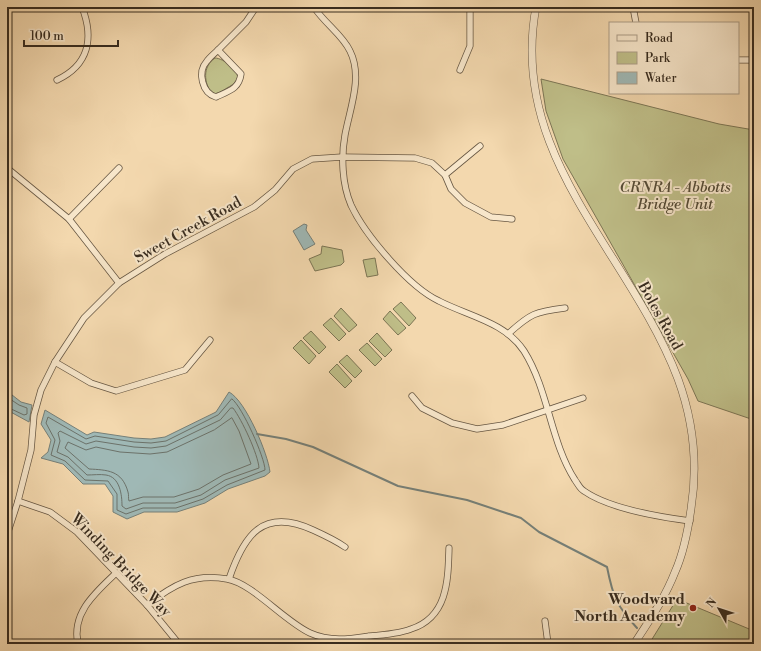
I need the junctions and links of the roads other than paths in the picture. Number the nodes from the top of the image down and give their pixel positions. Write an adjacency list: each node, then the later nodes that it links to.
1 (82, 7): 12 (street)
2 (256, 7): 8 (street)
3 (314, 7): 14 (street)
4 (470, 7): 11 (street)
5 (536, 7): 29 (street, Boles Road)
6 (633, 7): 7 (street)
7 (636, 22)
8 (218, 50): 8 (street)
9 (739, 60): 10 (street)
10 (754, 60)
11 (460, 70)
12 (57, 80)
13 (480, 146): 17 (street)
14 (342, 157): 17 (street, Sweet Creek Road); 20 (street, Sweet Creek Road); 22 (street)
15 (7, 168): 18 (street)
16 (119, 168): 18 (street)
17 (445, 175): 19 (street, Sweet Creek Road)
18 (69, 219): 20 (street)
19 (512, 220)
20 (119, 283): 24 (street, Sweet Creek Road)
21 (566, 308): 22 (street)
22 (508, 334): 27 (street)
23 (210, 340): 24 (street)
24 (55, 362): 28 (street, Sweet Creek Road)
25 (412, 396): 27 (street)
26 (583, 398): 27 (street)
27 (548, 409): 29 (street)
28 (18, 501): 30 (street, Sweet Creek Road); 33 (street, Winding Bridge Way)
29 (690, 520): 40 (street, Boles Road)
30 (7, 535)
31 (345, 547): 34 (street)
32 (449, 548): 34 (street)
33 (116, 573): 35 (street, Winding Bridge Way); 37 (street)
34 (228, 579): 35 (street)
35 (147, 605): 38 (street, Winding Bridge Way)
36 (545, 621): 39 (street)
37 (78, 644)
38 (179, 644)
39 (548, 644)
40 (634, 644)

